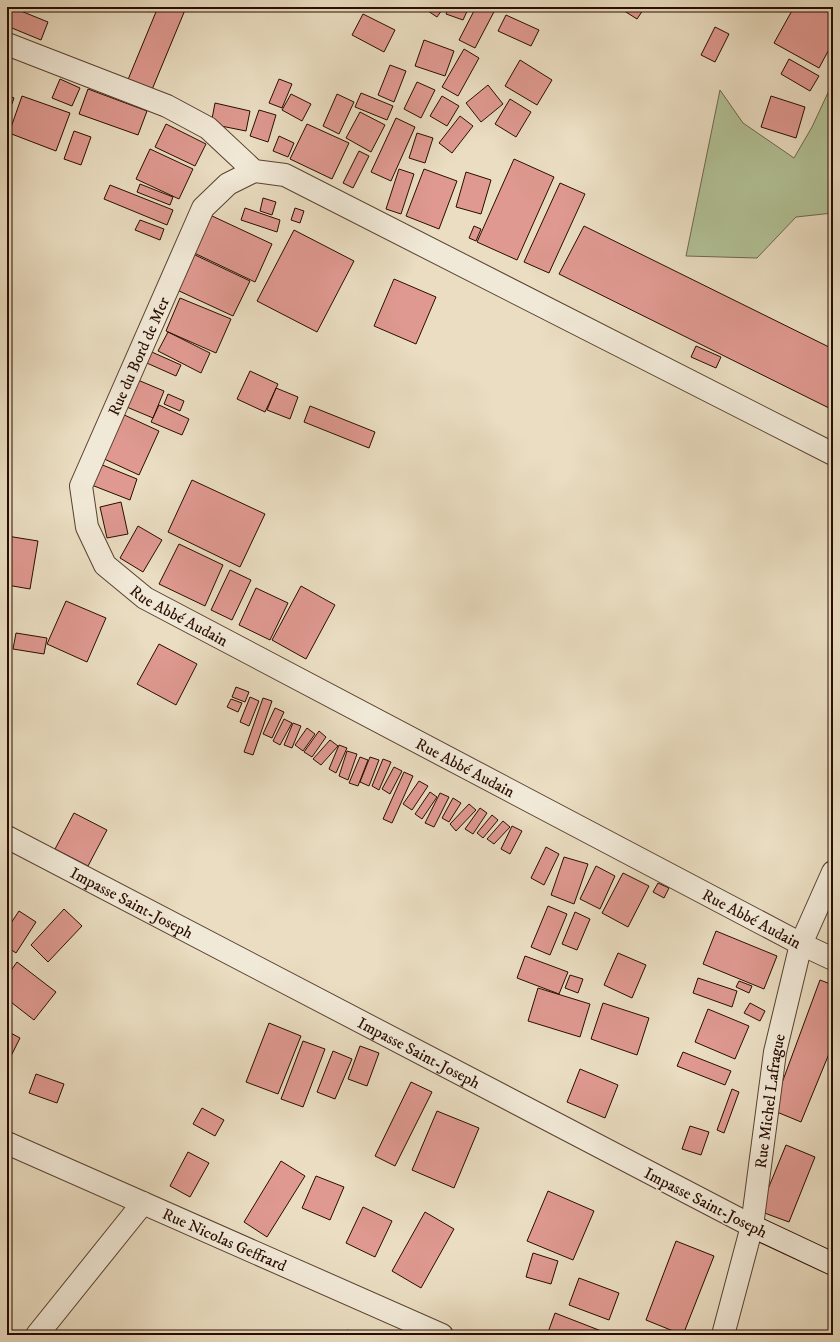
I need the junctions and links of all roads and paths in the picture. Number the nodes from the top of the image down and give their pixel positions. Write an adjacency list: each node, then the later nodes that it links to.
1 (7, 44): 2 (street)
2 (254, 170): 3 (street); 4 (street, Rue du Bord de Mer)
3 (833, 454)
4 (105, 565): 7 (street, Rue Abbé Audain)
5 (7, 837): 11 (street, Impasse Saint-Joseph)
6 (833, 872): 7 (street, Rue Michel Lafrague)
7 (801, 944): 8 (street, Rue Abbé Audain); 11 (street, Rue Michel Lafrague)
8 (833, 959)
9 (7, 1143): 10 (street, Rue Nicolas Geffrard)
10 (143, 1202): 13 (street); 14 (street, Rue Nicolas Geffrard)
11 (752, 1226): 12 (street, Impasse Saint-Joseph); 15 (street, Rue Michel Lafrague)
12 (833, 1264)
13 (37, 1335)
14 (442, 1335)
15 (723, 1335)

